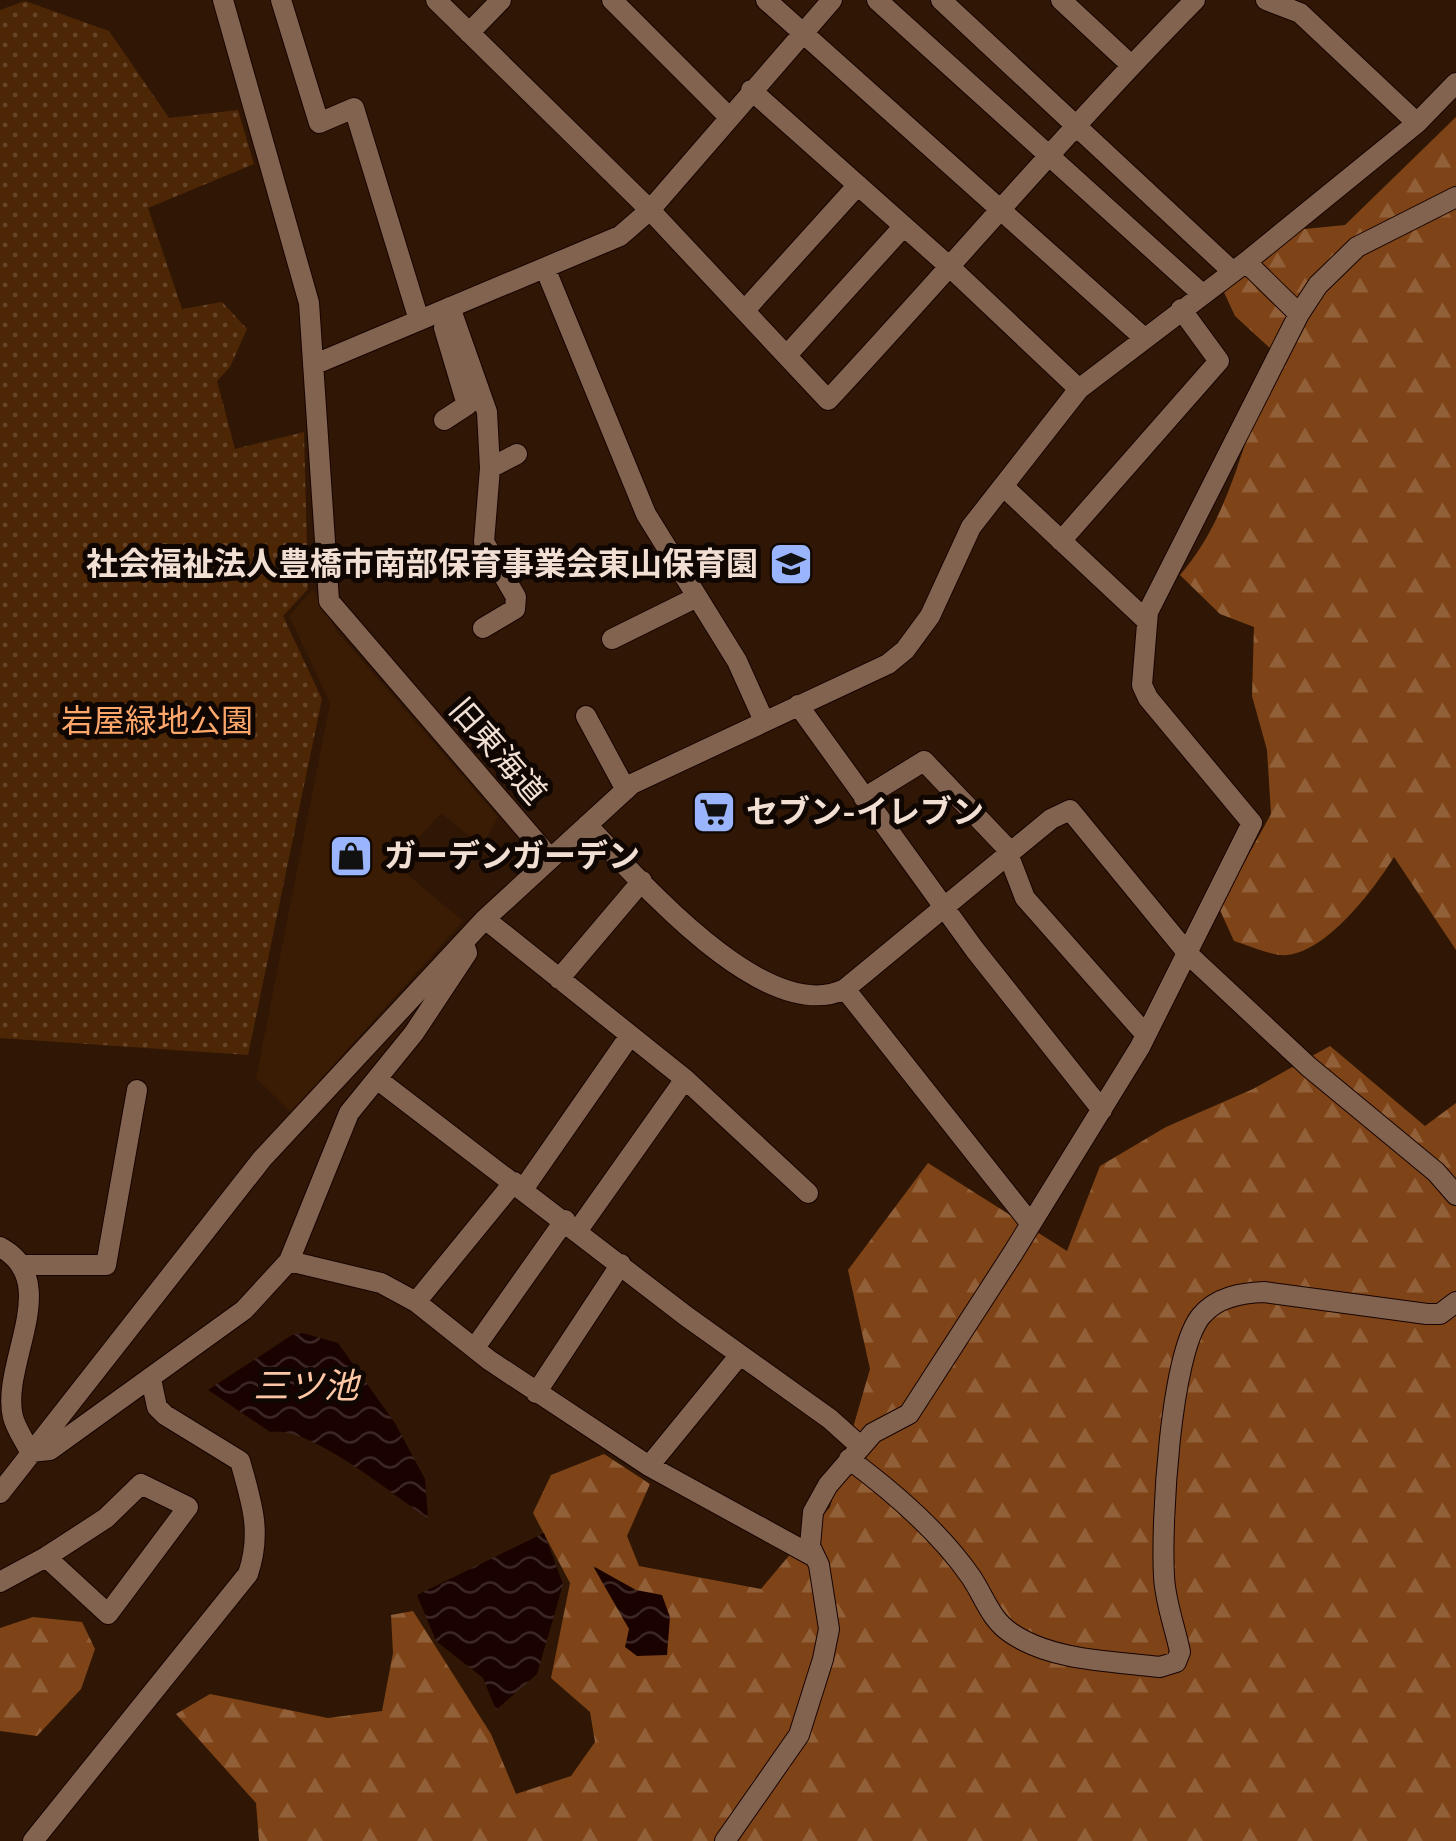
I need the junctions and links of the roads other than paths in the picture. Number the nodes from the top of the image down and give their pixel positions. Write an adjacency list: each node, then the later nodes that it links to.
1 (224, 0): 37 (street, 旧東海道)
2 (282, 0): 33 (street)
3 (436, 0): 13 (street)
4 (501, 0): 13 (street)
5 (612, 0): 18 (street)
6 (766, 0): 14 (street)
7 (832, 0): 14 (street)
8 (876, 0): 21 (street)
9 (941, 0): 19 (street)
10 (1061, 0): 15 (street)
11 (1194, 0): 15 (street)
12 (1266, 0): 20 (street)
13 (469, 32): 24 (street)
14 (801, 34): 17 (street); 25 (street)
15 (1131, 65): 19 (street)
16 (1456, 83): 20 (street)
17 (751, 90): 18 (street); 22 (street)
18 (728, 116): 24 (street)
19 (1076, 121): 21 (street); 27 (street)
20 (1416, 123): 27 (street)
21 (1049, 153): 25 (street); 30 (street)
22 (858, 184): 26 (street); 32 (street)
23 (1456, 197): 34 (street)
24 (650, 210): 28 (street); 32 (street)
25 (1000, 210): 29 (street); 35 (street)
26 (904, 226): 29 (street); 36 (street)
27 (1240, 267): 30 (street); 34 (street)
28 (545, 268): 33 (street); 44 (street)
29 (952, 268): 36 (street); 38 (street)
30 (1202, 294): 31 (street)
31 (1181, 309): 35 (street); 43 (street)
32 (745, 310): 36 (street)
33 (436, 313): 37 (street); 39 (street); 41 (street)
34 (1299, 314): 45 (street)
35 (1144, 338): 38 (street)
36 (787, 355)
37 (313, 364): 55 (street, 旧東海道)
38 (1079, 389): 42 (street)
39 (444, 420)
40 (517, 454): 41 (street)
41 (490, 468): 46 (street)
42 (1002, 486): 43 (street); 48 (street)
43 (1061, 541): 45 (street)
44 (696, 597): 47 (street); 50 (street)
45 (1146, 621): 60 (street)
46 (483, 628)
47 (612, 640)
48 (798, 705): 50 (street); 52 (street)
49 (586, 716): 51 (street)
50 (764, 721): 51 (street)
51 (626, 790): 53 (street)
52 (864, 798): 54 (street); 57 (street)
53 (587, 826): 55 (street); 56 (street)
54 (1008, 854): 57 (street); 60 (street); 63 (street)
55 (550, 858): 58 (street)
56 (642, 881): 61 (street); 62 (street)
57 (943, 906): 62 (street); 68 (street)
58 (485, 919): 59 (street); 61 (street)
59 (464, 940): 65 (street); 84 (street)
60 (1189, 955): 63 (street); 71 (street)
61 (560, 979): 64 (street)
62 (845, 989): 72 (street)
63 (1146, 1035): 68 (street)
64 (630, 1037): 66 (street); 69 (street)
65 (376, 1078): 69 (street); 75 (street)
66 (686, 1079): 70 (street); 73 (street)
67 (137, 1090): 77 (street)
68 (1102, 1110): 72 (street)
69 (519, 1185): 73 (street); 78 (street)
70 (808, 1193)
71 (1456, 1195)
72 (1031, 1224): 85 (street)
73 (571, 1225): 76 (street); 80 (street)
74 (0, 1247): 77 (street)
75 (288, 1261): 78 (street); 82 (street)
76 (621, 1264): 81 (street); 83 (street)
77 (20, 1265): 84 (street)
78 (416, 1302): 80 (street)
79 (1456, 1302): 85 (street)
80 (476, 1346): 83 (street)
81 (739, 1356): 85 (street); 86 (street)
82 (151, 1380): 84 (street); 91 (street)
83 (536, 1393): 86 (street)
84 (30, 1452): 87 (street)
85 (855, 1453): 88 (street)
86 (649, 1466): 88 (street)
87 (0, 1493)
88 (813, 1556): 92 (street)
89 (46, 1557): 89 (street); 90 (street)
90 (0, 1582)
91 (33, 1841)
92 (726, 1841)

